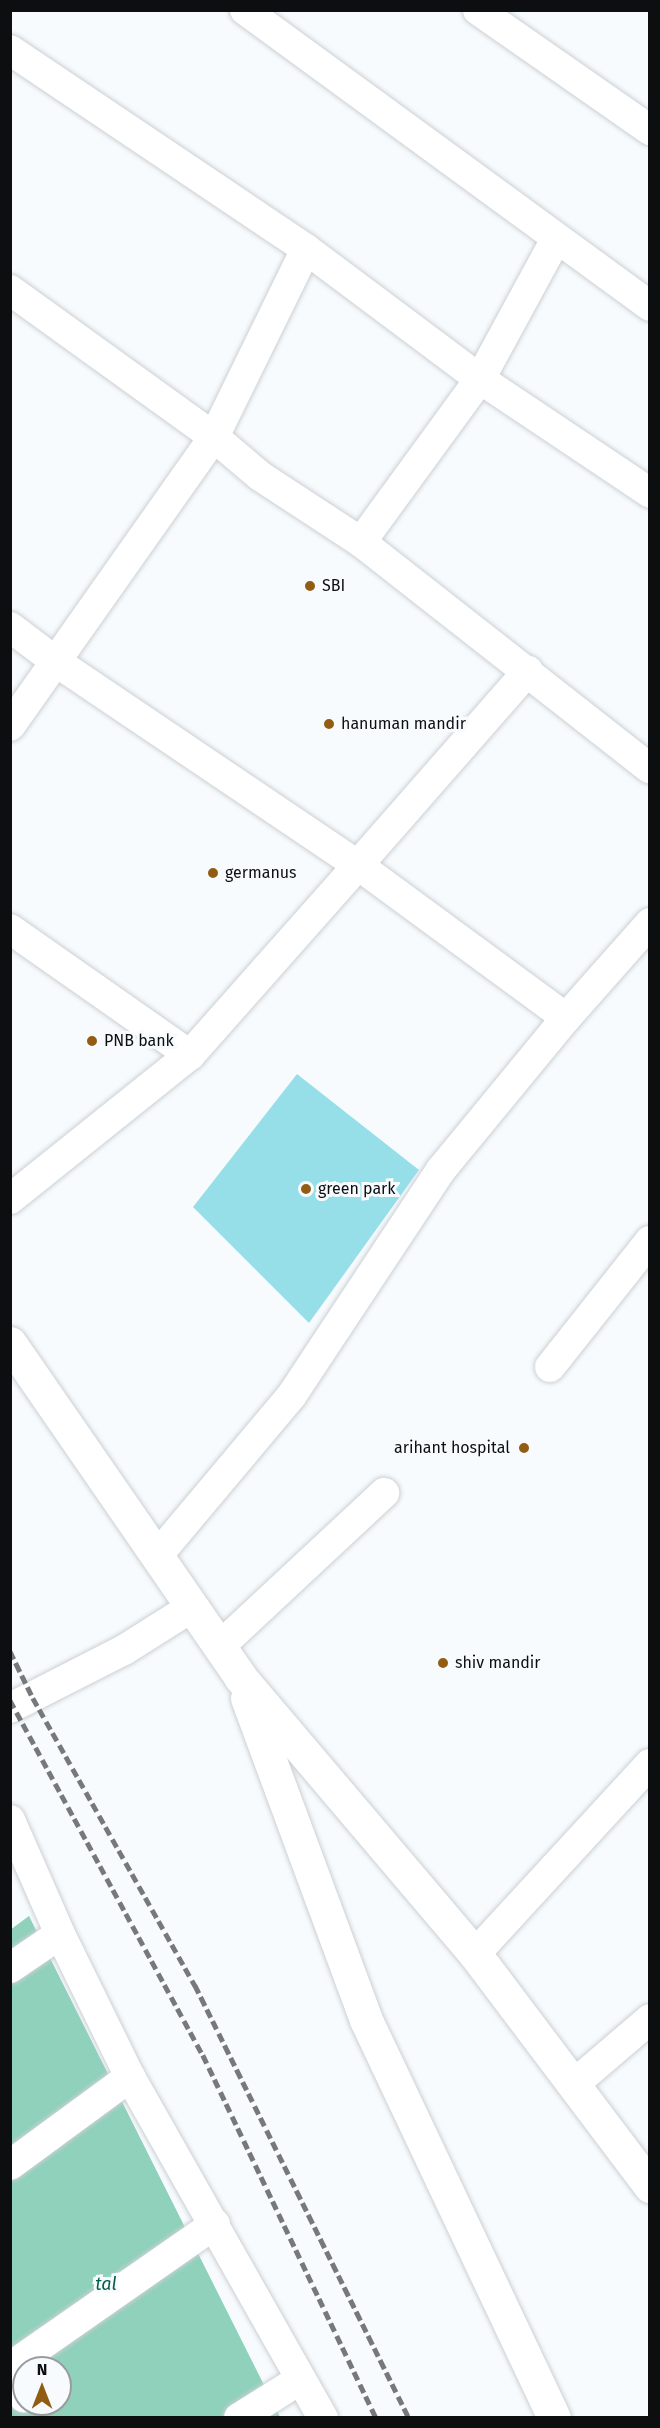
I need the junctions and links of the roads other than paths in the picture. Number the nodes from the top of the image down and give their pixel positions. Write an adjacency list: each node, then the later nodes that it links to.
1 (245, 10): 5 (street)
2 (478, 10): 4 (street)
3 (10, 50): 6 (street)
4 (650, 130)
5 (556, 239): 8 (street); 9 (street)
6 (306, 249): 9 (street); 10 (street)
7 (10, 290): 10 (street)
8 (650, 306)
9 (480, 379): 11 (street); 12 (street)
10 (214, 437): 12 (street); 14 (street)
11 (650, 493)
12 (361, 542): 15 (street)
13 (10, 627): 14 (street)
14 (54, 661): 16 (street); 18 (street)
15 (528, 671): 17 (street); 18 (street)
16 (10, 726)
17 (650, 769)
18 (358, 865): 21 (street); 22 (street)
19 (650, 923): 21 (street)
20 (10, 929): 22 (street)
21 (566, 1018): 28 (street)
22 (190, 1056): 23 (street)
23 (10, 1199)
24 (650, 1241): 26 (street)
25 (10, 1343): 28 (street)
26 (550, 1367)
27 (384, 1493): 30 (street)
28 (157, 1556): 29 (street)
29 (192, 1607): 30 (street); 32 (street)
30 (219, 1647): 31 (street)
31 (240, 1677): 36 (street); 48 (street)
32 (10, 1708)
33 (650, 1764): 36 (street)
34 (10, 1820): 35 (street)
35 (60, 1934): 37 (street); 39 (street)
36 (475, 1954): 40 (street)
37 (10, 1968)
38 (650, 2019): 40 (street)
39 (130, 2077): 41 (street); 43 (street)
40 (573, 2085): 42 (street)
41 (10, 2165)
42 (650, 2186)
43 (215, 2224): 44 (street); 45 (street)
44 (10, 2367)
45 (299, 2380): 46 (street); 47 (street)
46 (239, 2418)
47 (323, 2418)
48 (554, 2418)

